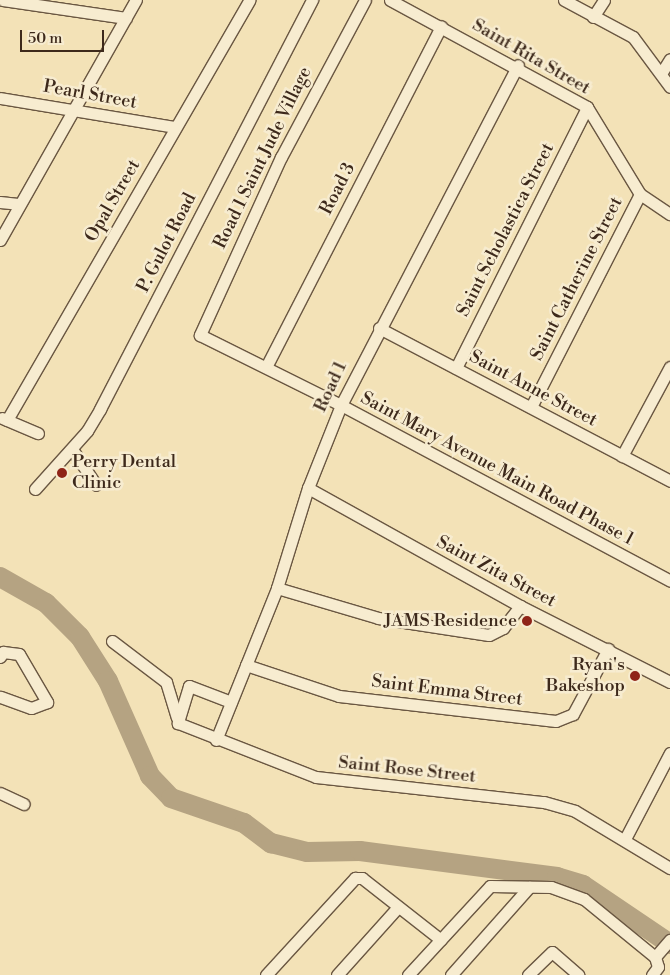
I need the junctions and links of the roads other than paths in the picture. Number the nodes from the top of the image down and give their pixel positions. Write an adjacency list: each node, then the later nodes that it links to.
1 (3, 0): 10 (street)
2 (136, 0): 10 (street)
3 (249, 0): 19 (street, Opal Street)
4 (312, 0): 34 (street, P. Gulot Road)
5 (365, 0): 26 (street, Road 1 Saint Jude Village)
6 (390, 0): 11 (street, Saint Rita Street)
7 (564, 0): 9 (street)
8 (604, 0): 9 (street)
9 (594, 17): 14 (street)
10 (126, 18): 18 (street)
11 (441, 26): 13 (street, Saint Rita Street); 27 (street, Road 3)
12 (670, 59): 14 (street)
13 (518, 65): 17 (street, Saint Rita Street); 25 (street, Road 1)
14 (662, 72): 15 (street)
15 (670, 87)
16 (0, 98): 18 (street, Pearl Street)
17 (587, 107): 20 (street, Saint Rita Street); 29 (street, Saint Scholastica Street)
18 (72, 110): 19 (street, Pearl Street); 22 (street)
19 (175, 127): 32 (street, Opal Street)
20 (640, 194): 23 (street, Saint Rita Street); 31 (street, Saint Catherine Street)
21 (0, 202): 22 (street)
22 (18, 204): 24 (street)
23 (670, 214)
24 (0, 240)
25 (379, 328): 29 (street, Saint Anne Street); 30 (street, Road 1)
26 (200, 335): 27 (street, Saint Mary Avenue Main Road Phase 1)
27 (266, 367): 30 (street, Saint Mary Avenue Main Road Phase 1)
28 (670, 367): 35 (street)
29 (456, 368): 31 (street, Saint Anne Street)
30 (341, 405): 38 (street, Road 1); 40 (street, Saint Mary Avenue Main Road Phase 1)
31 (531, 407): 35 (street, Saint Anne Street)
32 (4, 418): 33 (street)
33 (38, 433)
34 (72, 449): 37 (street); 39 (street, P. Gulot Road)
35 (622, 456): 36 (street, Saint Anne Street)
36 (670, 481)
37 (96, 485)
38 (308, 488): 41 (street, Road 1); 42 (street, Saint Zita Street)
39 (35, 489)
40 (670, 581)
41 (277, 588): 42 (street); 46 (street, Road 1)
42 (520, 606): 44 (street, Saint Zita Street)
43 (112, 641): 50 (street)
44 (608, 649): 46 (street, Saint Emma Street); 47 (street, Saint Zita Street)
45 (0, 657): 48 (street)
46 (246, 664): 49 (street, Road 1)
47 (670, 682)
48 (0, 697)
49 (231, 702): 50 (street); 51 (street, Road 1)
50 (177, 717): 51 (street, Saint Rose Street)
51 (216, 740): 55 (street, Saint Rose Street)
52 (670, 753): 55 (street)
53 (0, 793): 54 (street)
54 (24, 804)
55 (625, 839): 56 (street, Saint Rose Street)
56 (670, 868)
57 (529, 887): 59 (street); 61 (street); 65 (street)
58 (398, 907): 59 (street); 62 (street); 63 (street)
59 (440, 940): 64 (street)
60 (668, 943): 61 (street)
61 (655, 958): 68 (street)
62 (266, 975)
63 (337, 975)
64 (408, 975)
65 (451, 975)
66 (528, 975): 67 (street)
67 (578, 975)
68 (652, 975)

